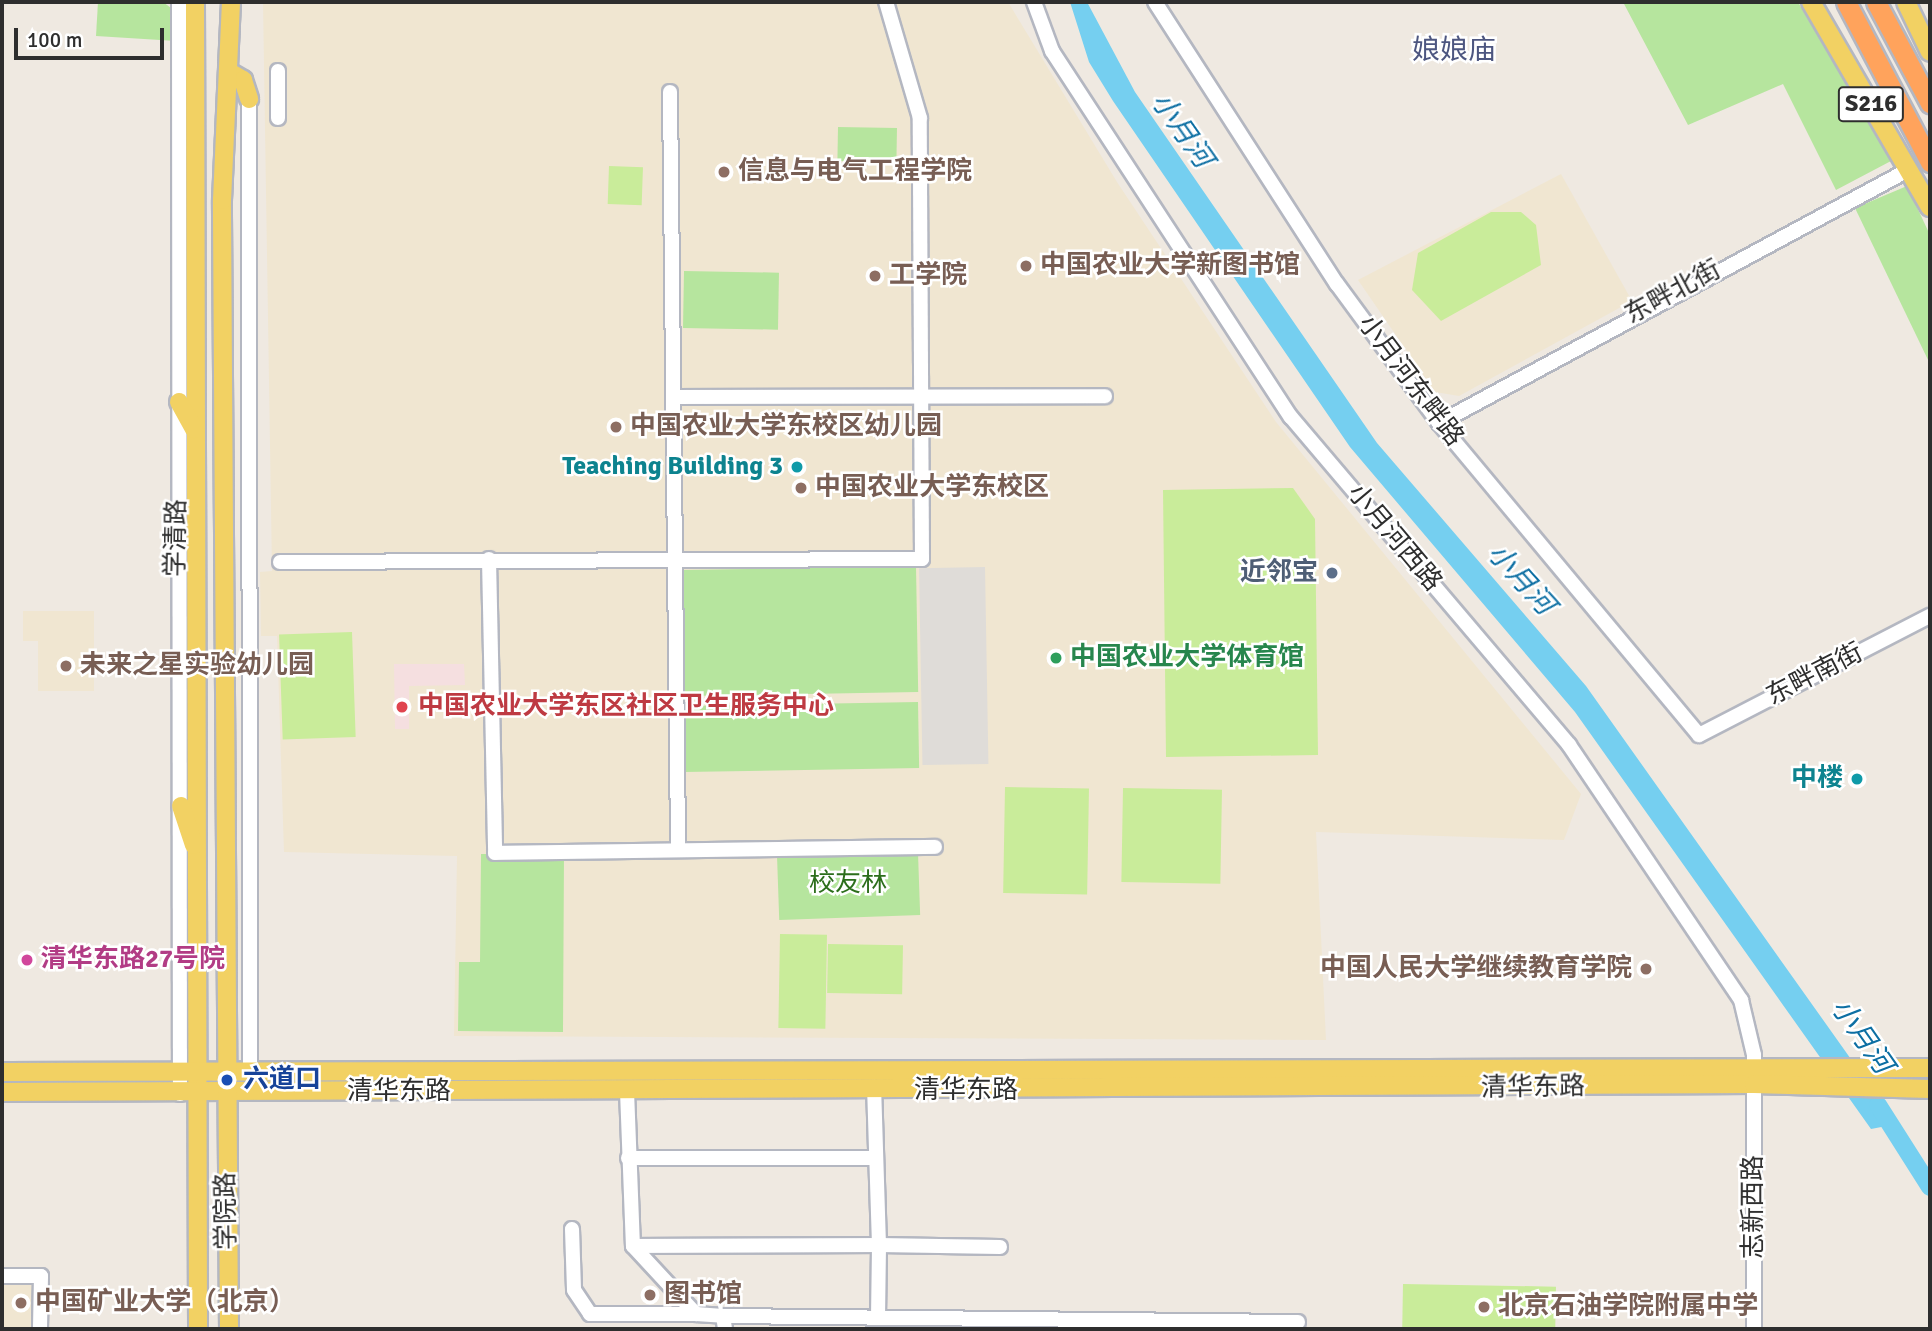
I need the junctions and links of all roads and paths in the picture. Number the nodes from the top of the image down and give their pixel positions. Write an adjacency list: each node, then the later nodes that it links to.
1 (179, 2): 25 (street, 学清路)
2 (195, 2): 27 (main road, 学清路)
3 (231, 2): 13 (main road, 学清路)
4 (886, 2): 24 (street)
5 (1034, 2): 43 (street, 小月河西路)
6 (1155, 2): 26 (street, 小月河东畔路)
7 (1811, 2): 20 (main road, S216)
8 (1846, 2): 19 (highway)
9 (1877, 2): 14 (highway)
10 (1906, 2): 11 (main road)
11 (1930, 52)
12 (278, 71): 18 (street)
13 (230, 73): 16 (main road); 44 (main road, 学清路)
14 (1925, 88): 17 (highway)
15 (670, 92): 23 (street)
16 (249, 99): 42 (street)
17 (1930, 103)
18 (278, 118)
19 (1930, 162)
20 (1910, 169): 21 (main road, S216); 26 (street, 东畔北街)
21 (1930, 207)
22 (1105, 396): 24 (street)
23 (674, 397): 24 (street); 29 (street)
24 (924, 397): 29 (street)
25 (179, 402): 27 (main road); 33 (street, 学清路)
26 (1440, 423): 32 (street, 小月河东畔路)
27 (195, 432): 36 (main road, 学清路)
28 (489, 559): 29 (street); 30 (street); 35 (street)
29 (676, 559): 35 (street)
30 (280, 562)
31 (1930, 616): 32 (street, 东畔南街)
32 (1699, 735)
33 (181, 806): 36 (main road); 40 (street, 学清路)
34 (935, 847): 35 (street)
35 (678, 848)
36 (198, 853): 41 (main road, 学清路)
37 (1358, 1067): 42 (main road, 清华东路); 43 (main road, 清华东路); 47 (main road)
38 (1930, 1068): 43 (main road, 清华东路)
39 (2, 1072): 40 (main road, 清华东路)
40 (180, 1075): 41 (main road, 清华东路); 50 (street, 学清路)
41 (198, 1075): 44 (main road, 清华东路); 50 (main road, 学院路)
42 (250, 1075): 44 (main road, 清华东路)
43 (1754, 1076): 45 (main road, 清华东路); 47 (main road, 清华东路); 65 (street, 志新西路)
44 (228, 1084): 48 (main road, 清华东路); 50 (main road, 清华东路); 64 (main road, 学院路)
45 (1930, 1089)
46 (874, 1090): 47 (main road, 清华东路); 48 (main road, 清华东路); 52 (street)
47 (1357, 1090)
48 (627, 1091): 51 (street)
49 (2, 1092): 50 (main road, 清华东路)
50 (189, 1095): 63 (main road, 学院路)
51 (628, 1158): 52 (street); 55 (street)
52 (876, 1158): 54 (street)
53 (572, 1228): 58 (street)
54 (879, 1245): 55 (street); 56 (street); 59 (street)
55 (633, 1246): 58 (street)
56 (1000, 1247)
57 (2, 1276): 62 (street)
58 (696, 1314): 61 (street)
59 (878, 1318): 60 (street); 61 (street)
60 (1298, 1322)
61 (724, 1323)
62 (40, 1329)
63 (198, 1329)
64 (229, 1329)
65 (1754, 1329)

